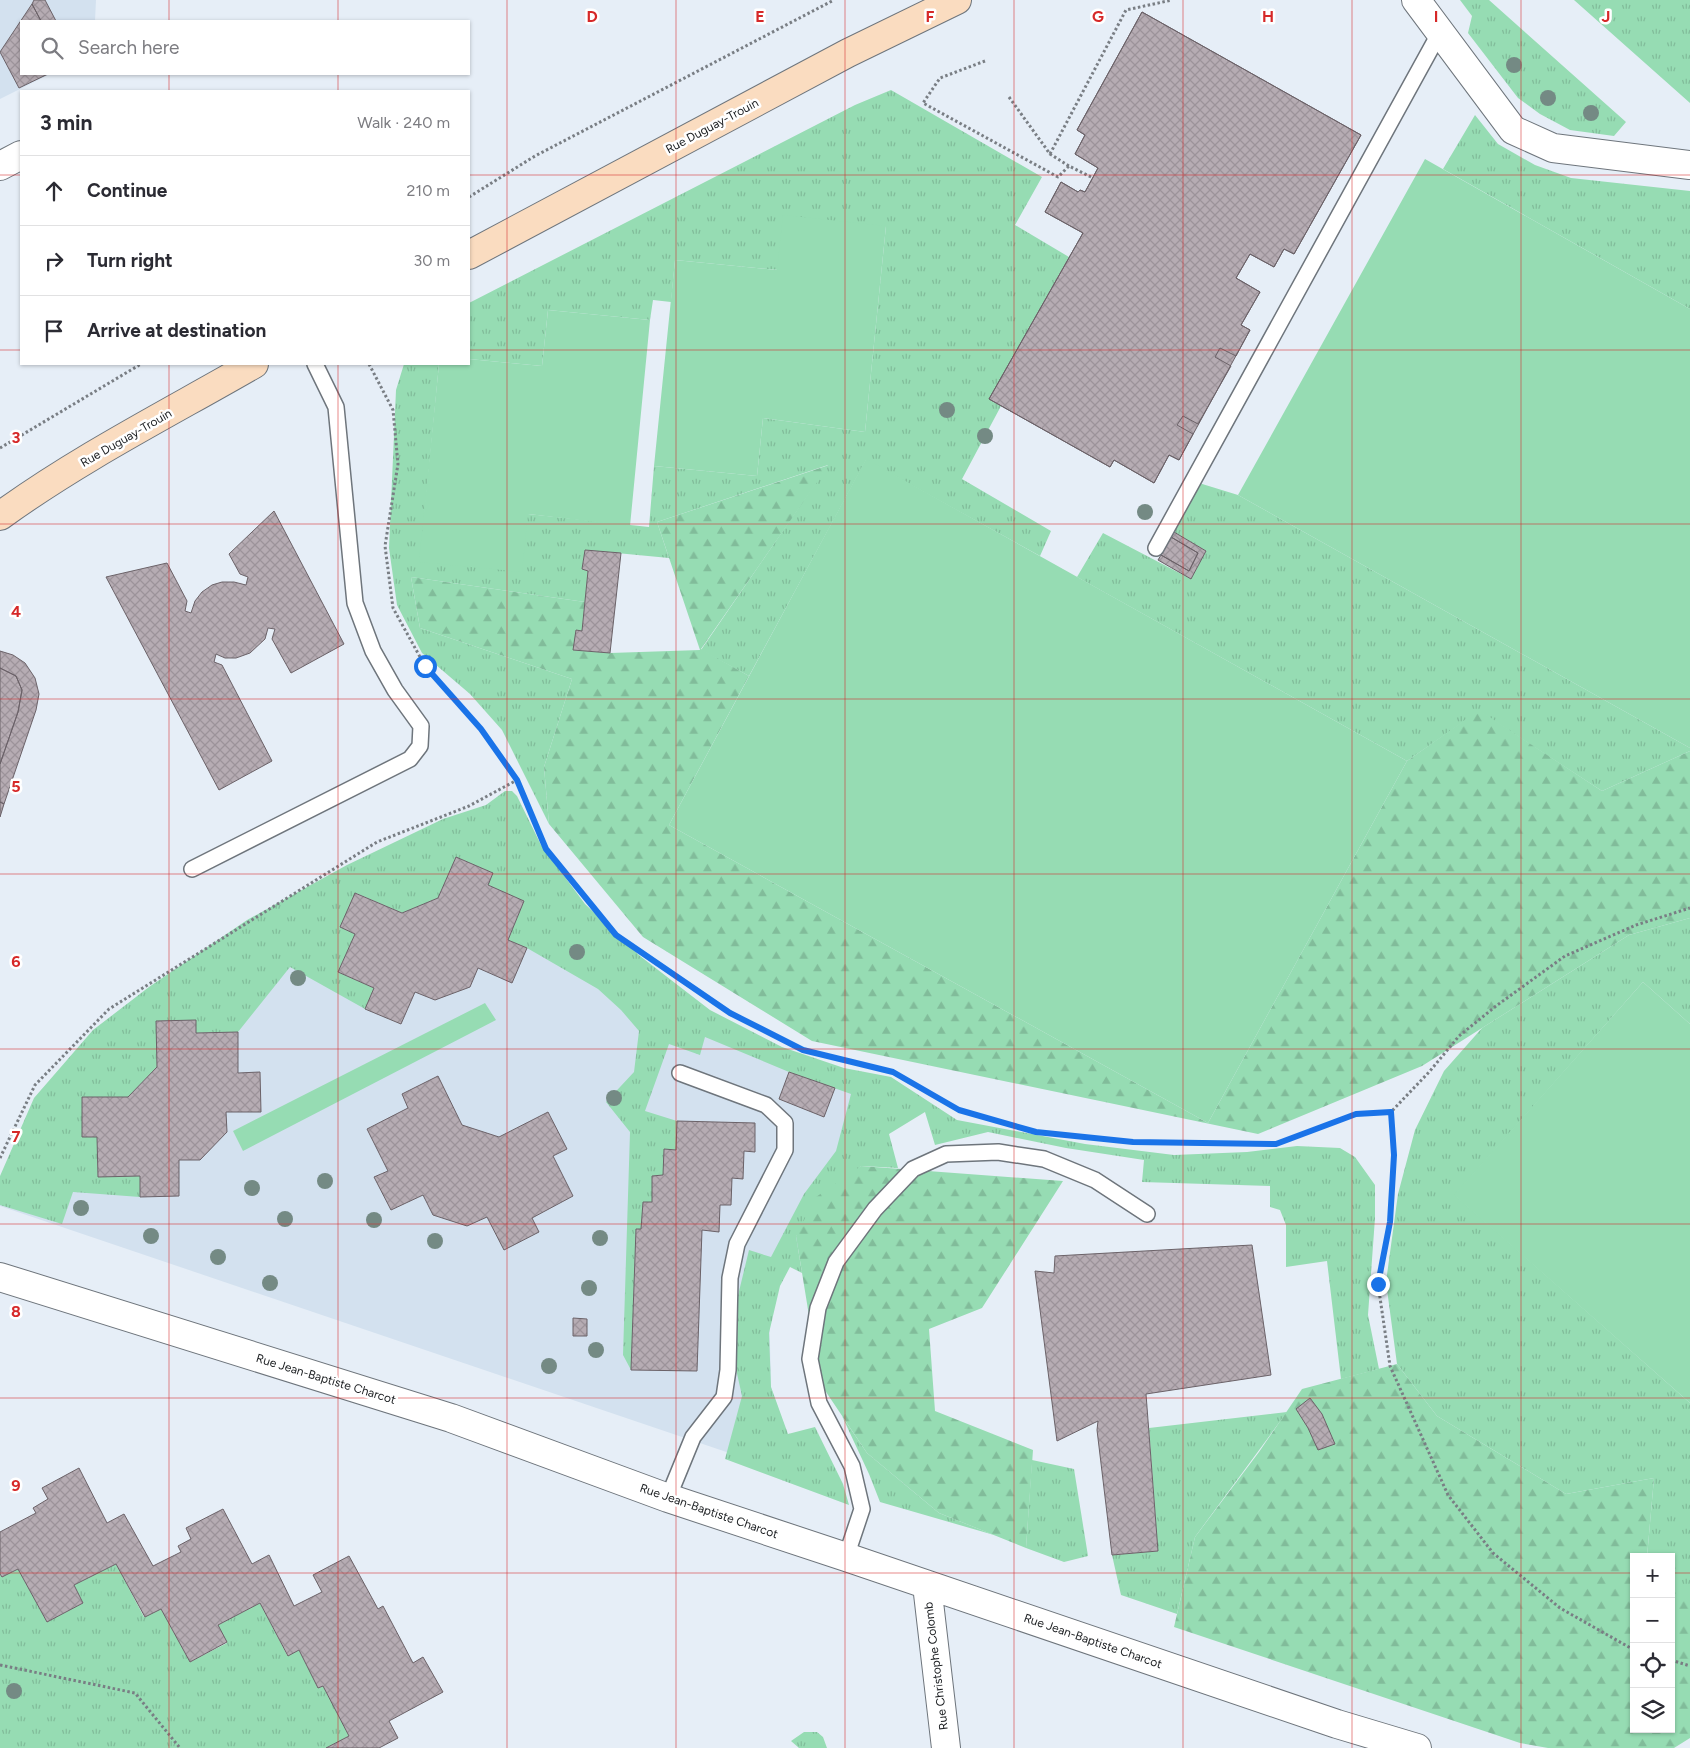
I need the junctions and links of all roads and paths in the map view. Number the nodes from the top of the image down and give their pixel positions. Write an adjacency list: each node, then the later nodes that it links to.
1 (834, 0): 14 (path)
2 (957, 0): 15 (main road, Rue Duguay-Trouin)
3 (1172, 0): 8 (path)
4 (1416, 0): 5 (street)
5 (1440, 32): 10 (street); 22 (lane)
6 (985, 60): 12 (path)
7 (1009, 97): 8 (path)
8 (1050, 154): 12 (path)
9 (20, 156): 11 (street)
10 (1690, 165)
11 (0, 166)
12 (1069, 166): 13 (path)
13 (1093, 178)
14 (470, 196)
15 (470, 254)
16 (140, 365): 20 (path)
17 (252, 365): 21 (main road, Rue Duguay-Trouin)
18 (315, 365): 24 (lane)
19 (370, 365): 23 (path)
20 (0, 448)
21 (0, 516)
22 (1156, 548)
23 (517, 780): 28 (path); 30 (path)
24 (192, 869)
25 (1690, 908): 27 (path)
26 (680, 1073): 33 (lane)
27 (1391, 1112): 29 (path); 36 (path)
28 (1011, 1124)
29 (1056, 1134)
30 (0, 1158)
31 (1147, 1214): 34 (lane)
32 (0, 1277): 33 (street, Rue Jean-Baptiste Charcot)
33 (668, 1498): 34 (street, Rue Jean-Baptiste Charcot)
34 (846, 1557): 35 (street, Rue Jean-Baptiste Charcot)
35 (926, 1585): 41 (street, Rue Christophe Colomb); 42 (street, Rue Jean-Baptiste Charcot)
36 (1630, 1648)
37 (1675, 1661): 39 (path)
38 (0, 1665): 40 (path)
39 (1690, 1666)
40 (180, 1748)
41 (946, 1748)
42 (1417, 1748)

